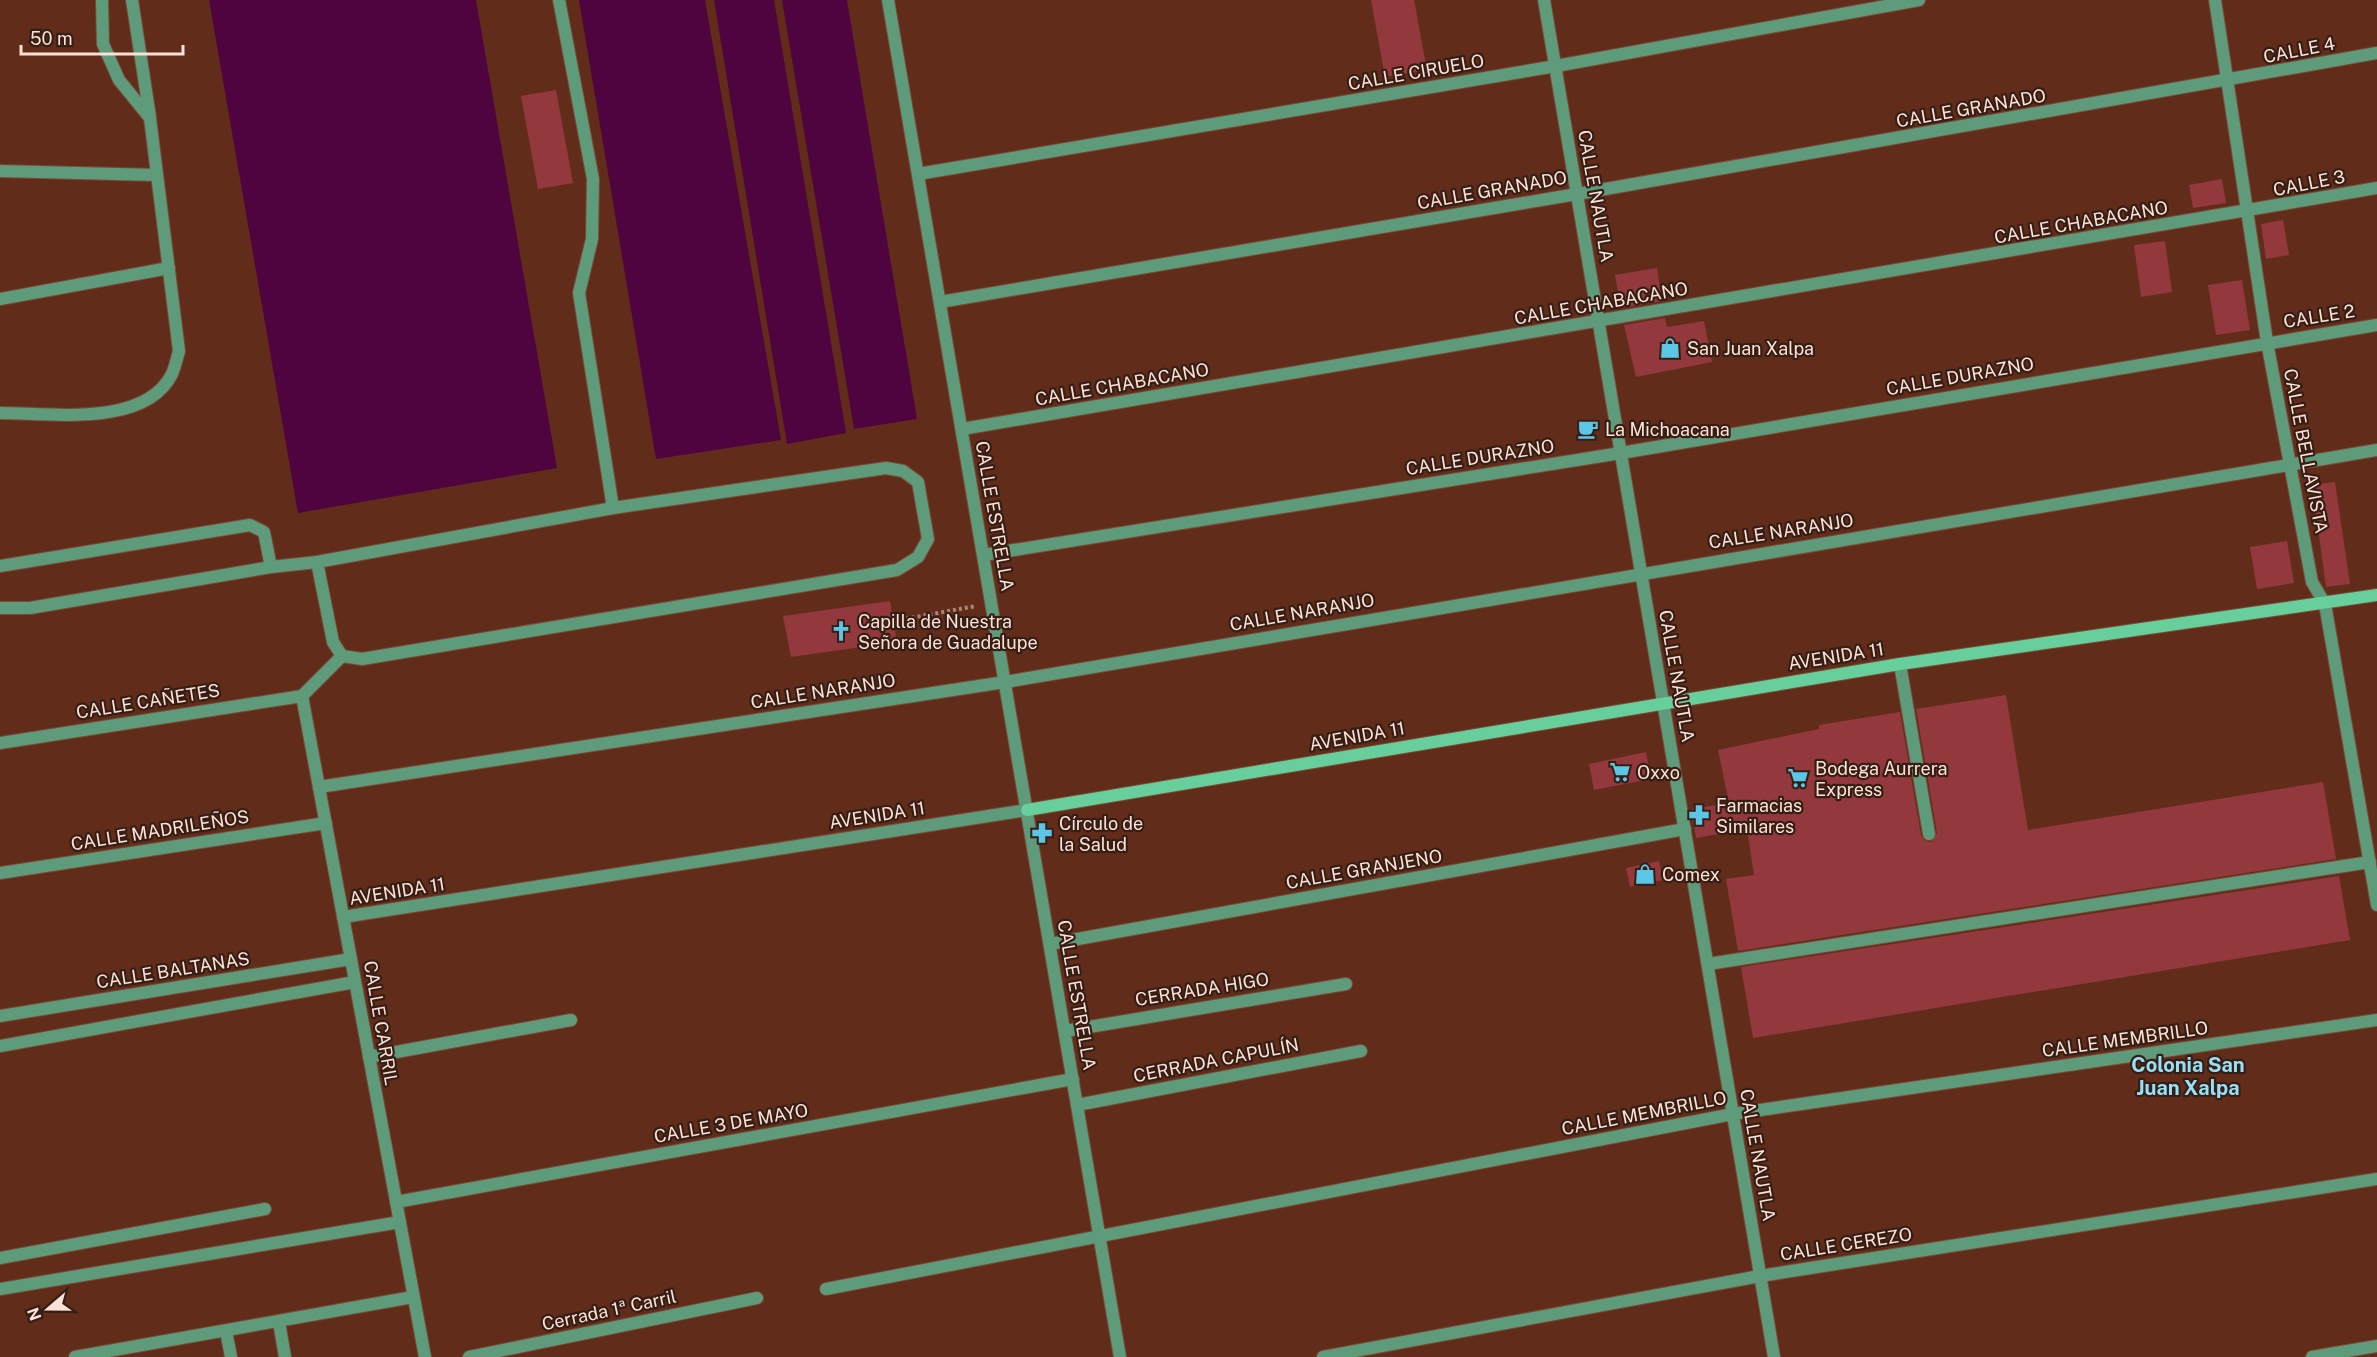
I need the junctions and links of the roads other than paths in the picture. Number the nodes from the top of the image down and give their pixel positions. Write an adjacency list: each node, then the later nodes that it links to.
1 (102, 0): 11 (street)
2 (132, 0): 11 (street)
3 (559, 0): 29 (street)
4 (888, 0): 13 (street, CALLE ESTRELLA)
5 (1544, 0): 9 (street, CALLE NAUTLA)
6 (1919, 0): 9 (street, CALLE CIRUELO)
7 (2215, 0): 10 (street, CALLE BELLAVISTA)
8 (2377, 53): 10 (street, CALLE 4)
9 (1556, 66): 13 (street, CALLE CIRUELO); 16 (street, CALLE NAUTLA)
10 (2228, 82): 16 (street, CALLE GRANADO); 17 (street, CALLE BELLAVISTA)
11 (150, 118): 14 (street)
12 (0, 171): 14 (street)
13 (918, 174): 20 (street, CALLE ESTRELLA)
14 (156, 175): 18 (street)
15 (2377, 188): 17 (street, CALLE 3)
16 (1577, 194): 20 (street, CALLE GRANADO); 21 (street, CALLE NAUTLA)
17 (2247, 212): 21 (street, CALLE CHABACANO); 23 (street, CALLE BELLAVISTA)
18 (169, 268): 19 (street); 24 (street)
19 (0, 299)
20 (940, 302): 25 (street, CALLE ESTRELLA)
21 (1599, 322): 25 (street, CALLE CHABACANO); 27 (street, CALLE NAUTLA)
22 (2377, 325): 23 (street, CALLE 2)
23 (2266, 342): 27 (street, CALLE DURAZNO); 28 (street, CALLE BELLAVISTA)
24 (0, 413)
25 (962, 429): 30 (street, CALLE ESTRELLA)
26 (2377, 450): 28 (street, CALLE NARANJO)
27 (1621, 453): 30 (street, CALLE DURAZNO); 34 (street, CALLE NAUTLA)
28 (2290, 464): 34 (street, CALLE NARANJO); 36 (street, CALLE BELLAVISTA)
29 (613, 508): 31 (street); 38 (street)
30 (983, 555): 40 (street, CALLE ESTRELLA)
31 (317, 562): 33 (street); 38 (street)
32 (0, 566): 33 (street)
33 (270, 567): 37 (street)
34 (1641, 572): 40 (street, CALLE NARANJO); 42 (street, CALLE NAUTLA)
35 (2377, 595): 36 (street, AVENIDA 11)
36 (2325, 604): 39 (street, AVENIDA 11); 49 (street, CALLE BELLAVISTA)
37 (0, 608)
38 (342, 656): 41 (street)
39 (1900, 664): 42 (street, AVENIDA 11); 48 (street)
40 (1005, 682): 44 (street, CALLE NARANJO); 45 (street, CALLE ESTRELLA)
41 (302, 696): 43 (street, CALLE CAÑETES); 44 (street, CALLE CARRIL)
42 (1663, 702): 45 (street, AVENIDA 11); 47 (street, CALLE NAUTLA)
43 (0, 743)
44 (319, 787): 46 (street, CALLE CARRIL)
45 (1027, 810): 52 (street, AVENIDA 11); 53 (street, CALLE ESTRELLA)
46 (326, 823): 50 (street, CALLE MADRILEÑOS); 52 (street, CALLE CARRIL)
47 (1685, 829): 53 (street, CALLE GRANJENO); 55 (street, CALLE NAUTLA)
48 (1929, 834)
49 (2370, 862): 51 (street, CALLE BELLAVISTA); 55 (street)
50 (0, 873)
51 (2377, 904)
52 (343, 917): 54 (street, CALLE CARRIL)
53 (1050, 944): 61 (street, CALLE ESTRELLA)
54 (351, 959): 56 (street, CALLE CARRIL); 58 (street, CALLE BALTANAS)
55 (1708, 964): 67 (street, CALLE NAUTLA)
56 (355, 982): 62 (street); 64 (street, CALLE CARRIL)
57 (1346, 984): 61 (street, CERRADA HIGO)
58 (0, 1016)
59 (571, 1020): 64 (street)
60 (2377, 1020): 67 (street, CALLE MEMBRILLO)
61 (1065, 1031): 65 (street, CALLE ESTRELLA)
62 (0, 1046)
63 (1361, 1051): 66 (street, CERRADA CAPULÍN)
64 (369, 1057): 69 (street, CALLE CARRIL)
65 (1073, 1079): 66 (street, CALLE ESTRELLA); 69 (street, CALLE 3 DE MAYO)
66 (1077, 1105): 72 (street, CALLE ESTRELLA)
67 (1733, 1114): 72 (street, CALLE MEMBRILLO); 74 (street, CALLE NAUTLA)
68 (2377, 1179): 74 (street, CALLE CEREZO)
69 (396, 1202): 71 (street, CALLE CARRIL)
70 (265, 1209): 73 (street)
71 (400, 1222): 75 (street); 77 (street, CALLE CARRIL)
72 (1100, 1238): 76 (street, CALLE MEMBRILLO); 87 (street, CALLE ESTRELLA)
73 (0, 1258)
74 (1760, 1276): 88 (street, CALLE CEREZO); 89 (street, CALLE NAUTLA)
75 (0, 1289)
76 (826, 1289)
77 (413, 1297): 79 (street); 85 (street, CALLE CARRIL)
78 (757, 1298): 86 (street, Cerrada 1ª Carril)
79 (279, 1322): 80 (street); 84 (street)
80 (226, 1331): 82 (street); 83 (street)
81 (2377, 1346): 90 (street)
82 (75, 1357)
83 (231, 1357)
84 (285, 1357)
85 (424, 1357)
86 (469, 1357)
87 (1120, 1357)
88 (1323, 1357)
89 (1774, 1357)
90 (2312, 1357)

